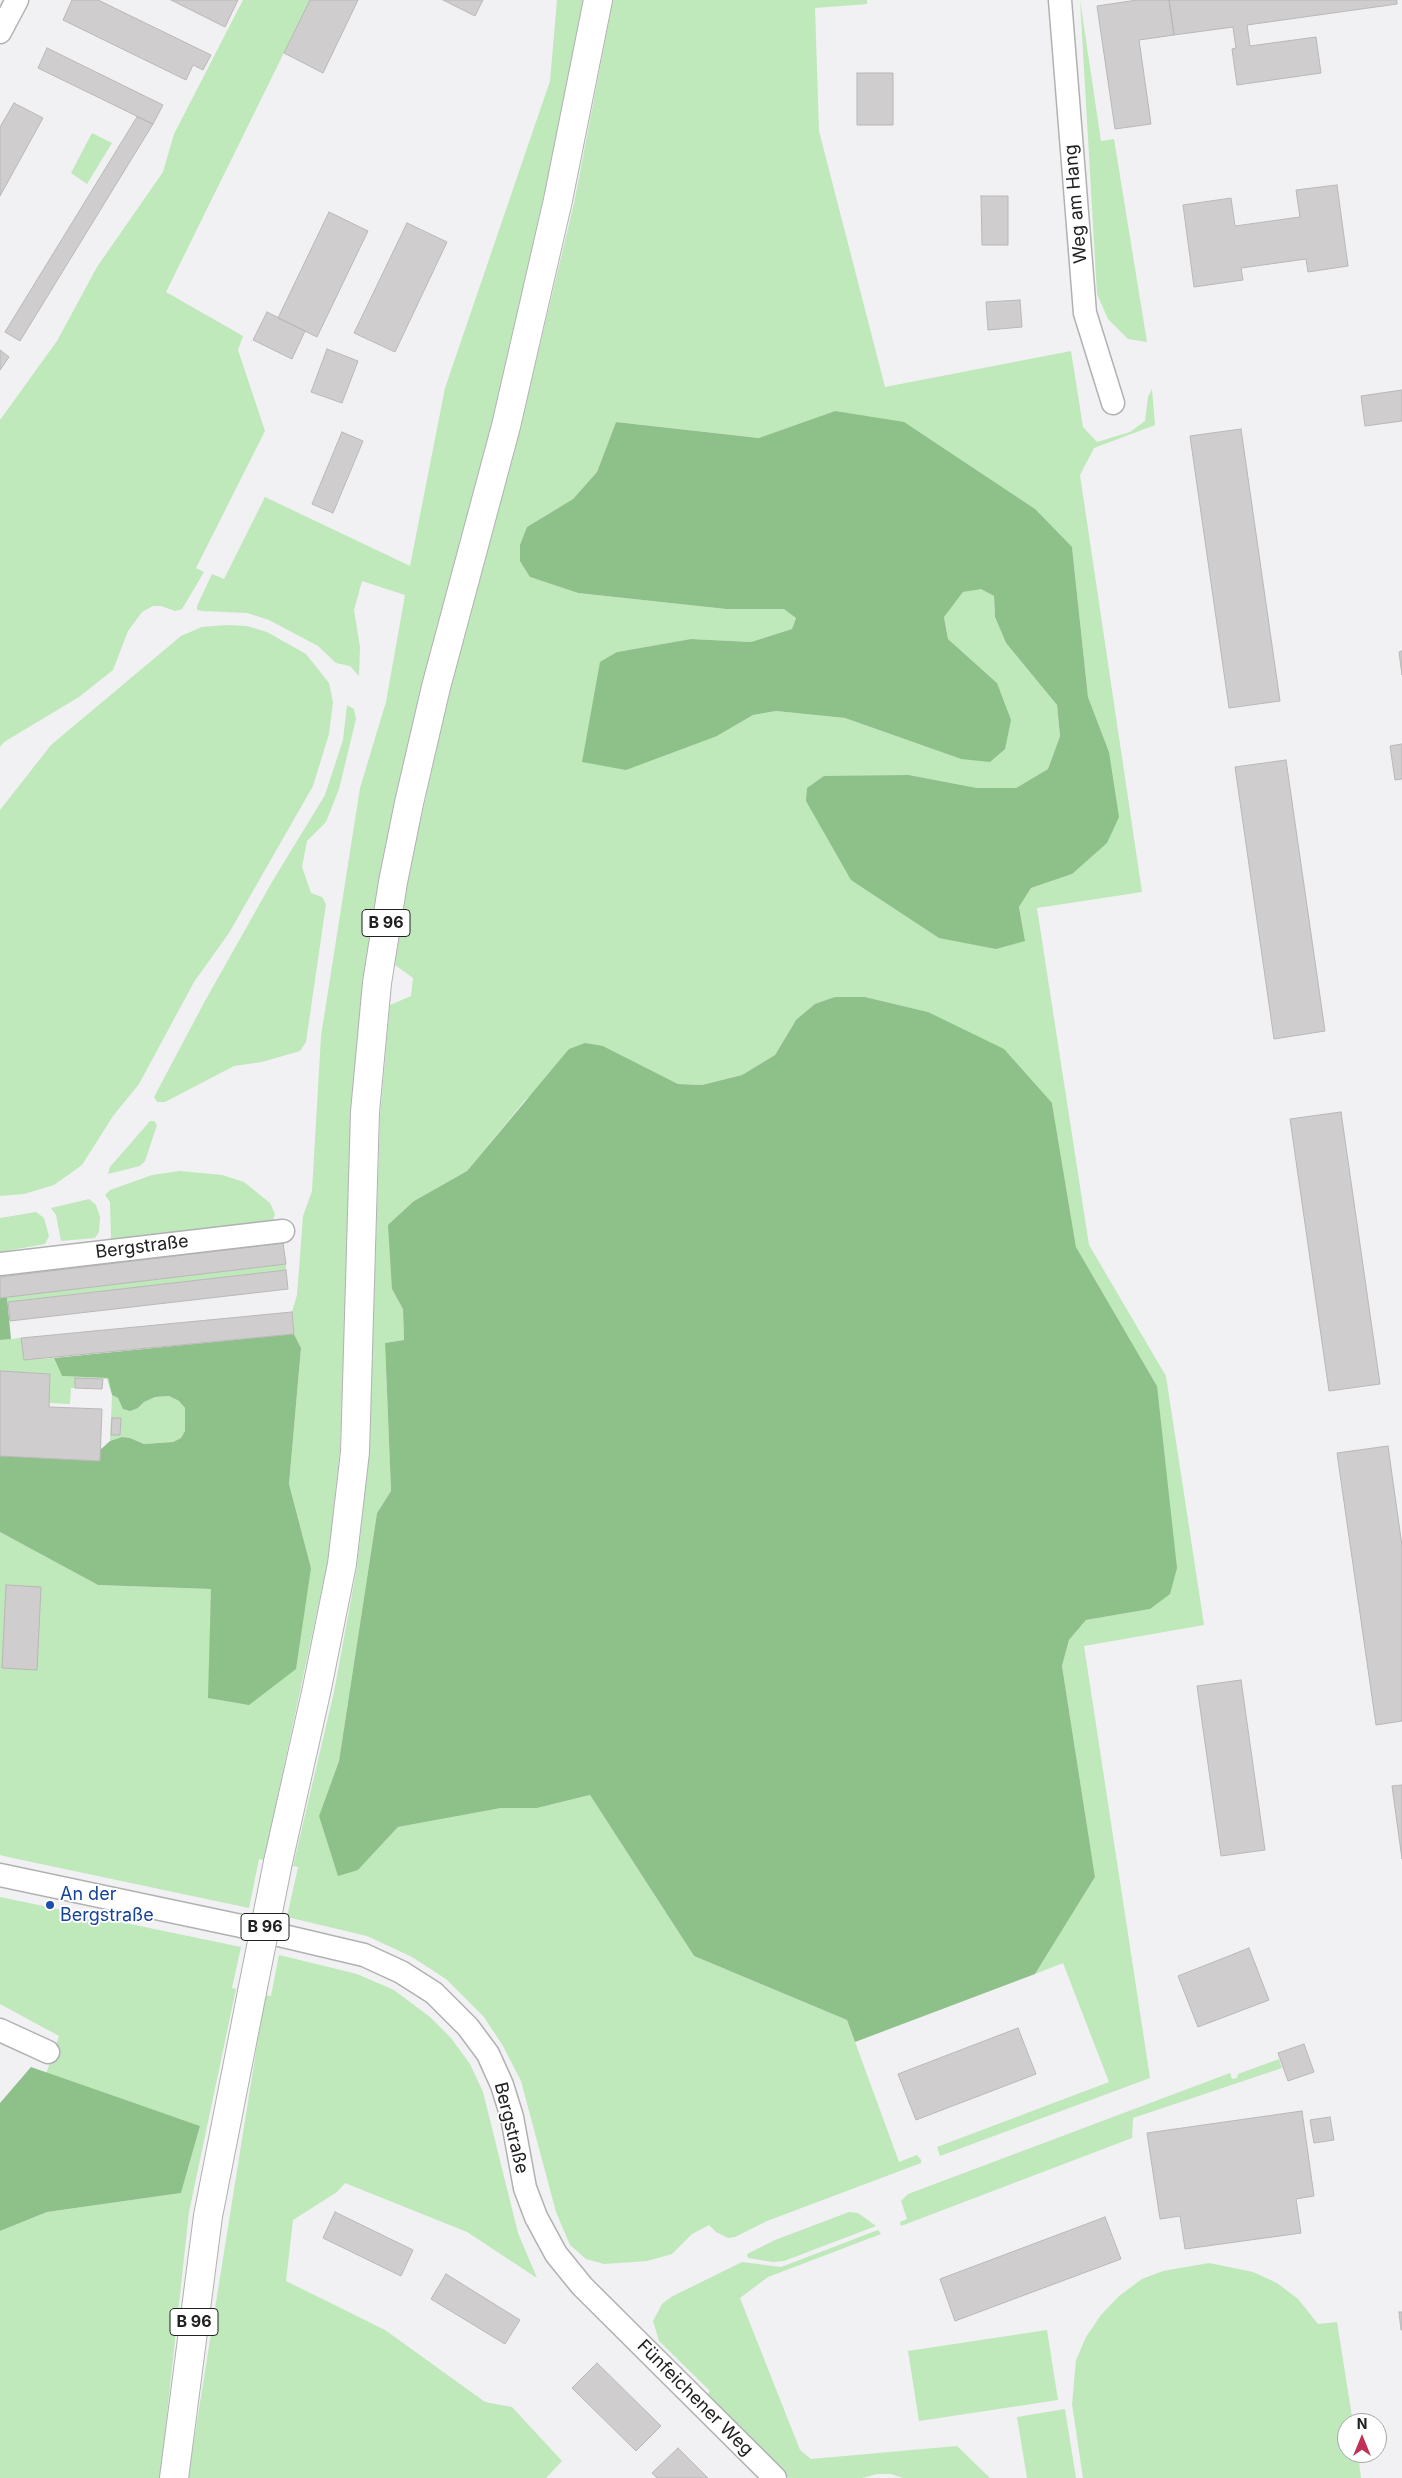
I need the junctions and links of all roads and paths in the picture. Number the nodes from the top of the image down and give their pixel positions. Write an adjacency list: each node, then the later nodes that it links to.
1 (17, 0): 4 (street)
2 (598, 0): 12 (main road, B 96, bridge)
3 (1060, 0): 5 (street, Weg am Hang)
4 (0, 32)
5 (1113, 403)
6 (283, 1231): 7 (street, Bergstraße)
7 (0, 1264)
8 (0, 1875): 11 (street, Bergstraße)
9 (0, 2030): 10 (street)
10 (48, 2052)
11 (616, 2318): 13 (street, Fünfeichener Weg)
12 (174, 2478)
13 (775, 2478)

